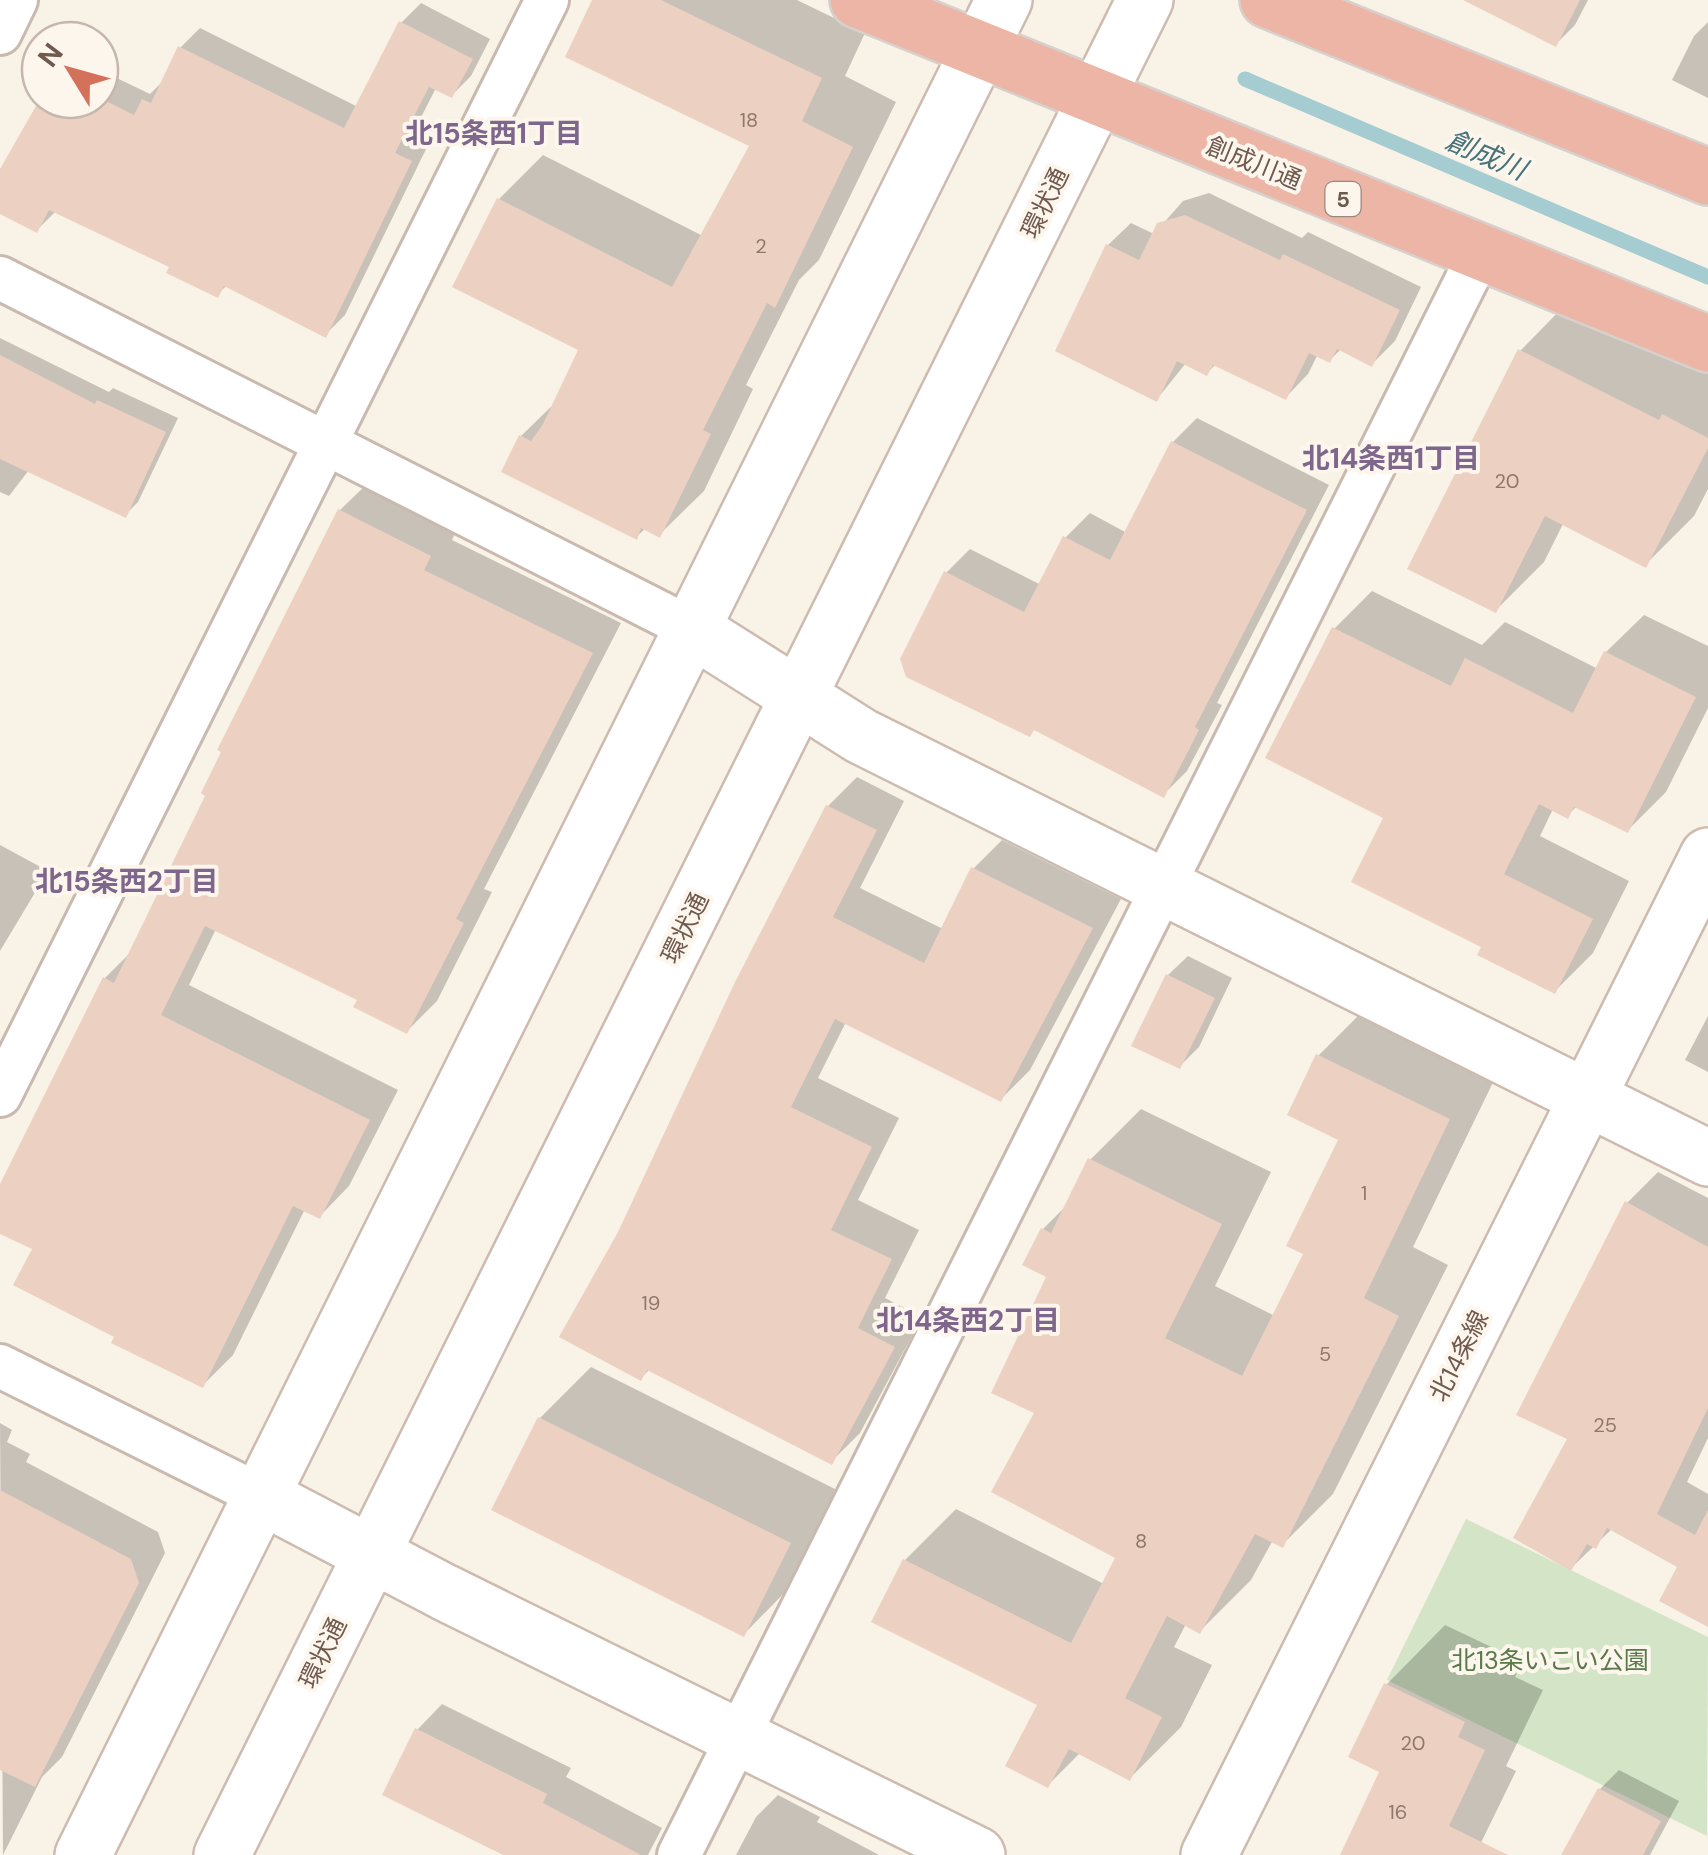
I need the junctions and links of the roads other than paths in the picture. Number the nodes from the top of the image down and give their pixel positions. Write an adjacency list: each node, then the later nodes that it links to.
1 (16, 0): 7 (street)
2 (547, 0): 14 (street)
3 (858, 0): 8 (highway, 創成川通 / 5)
4 (1004, 0): 8 (street)
5 (1145, 0): 9 (street, 環状通)
6 (1268, 0): 10 (highway)
7 (0, 33)
8 (980, 50): 9 (highway, 創成川通 / 5); 15 (street)
9 (1096, 99): 11 (highway, 創成川通 / 5); 16 (street, 環状通)
10 (1708, 177)
11 (1479, 255): 13 (highway, 創成川通 / 5); 18 (street)
12 (0, 278): 14 (street)
13 (1708, 344)
14 (324, 440): 15 (street); 19 (street)
15 (692, 629): 16 (street); 23 (street)
16 (798, 700): 18 (street); 24 (street, 環状通)
17 (1708, 856): 20 (street, 北14条線)
18 (1164, 886): 20 (street); 25 (street)
19 (0, 1094)
20 (1588, 1098): 21 (street); 30 (street, 北14条線)
21 (1708, 1158)
22 (0, 1366): 23 (street)
23 (262, 1496): 24 (street); 26 (street)
24 (372, 1555): 25 (street); 27 (street, 環状通)
25 (738, 1737): 28 (street); 29 (street)
26 (83, 1855)
27 (222, 1855)
28 (680, 1855)
29 (976, 1855)
30 (1209, 1855)

